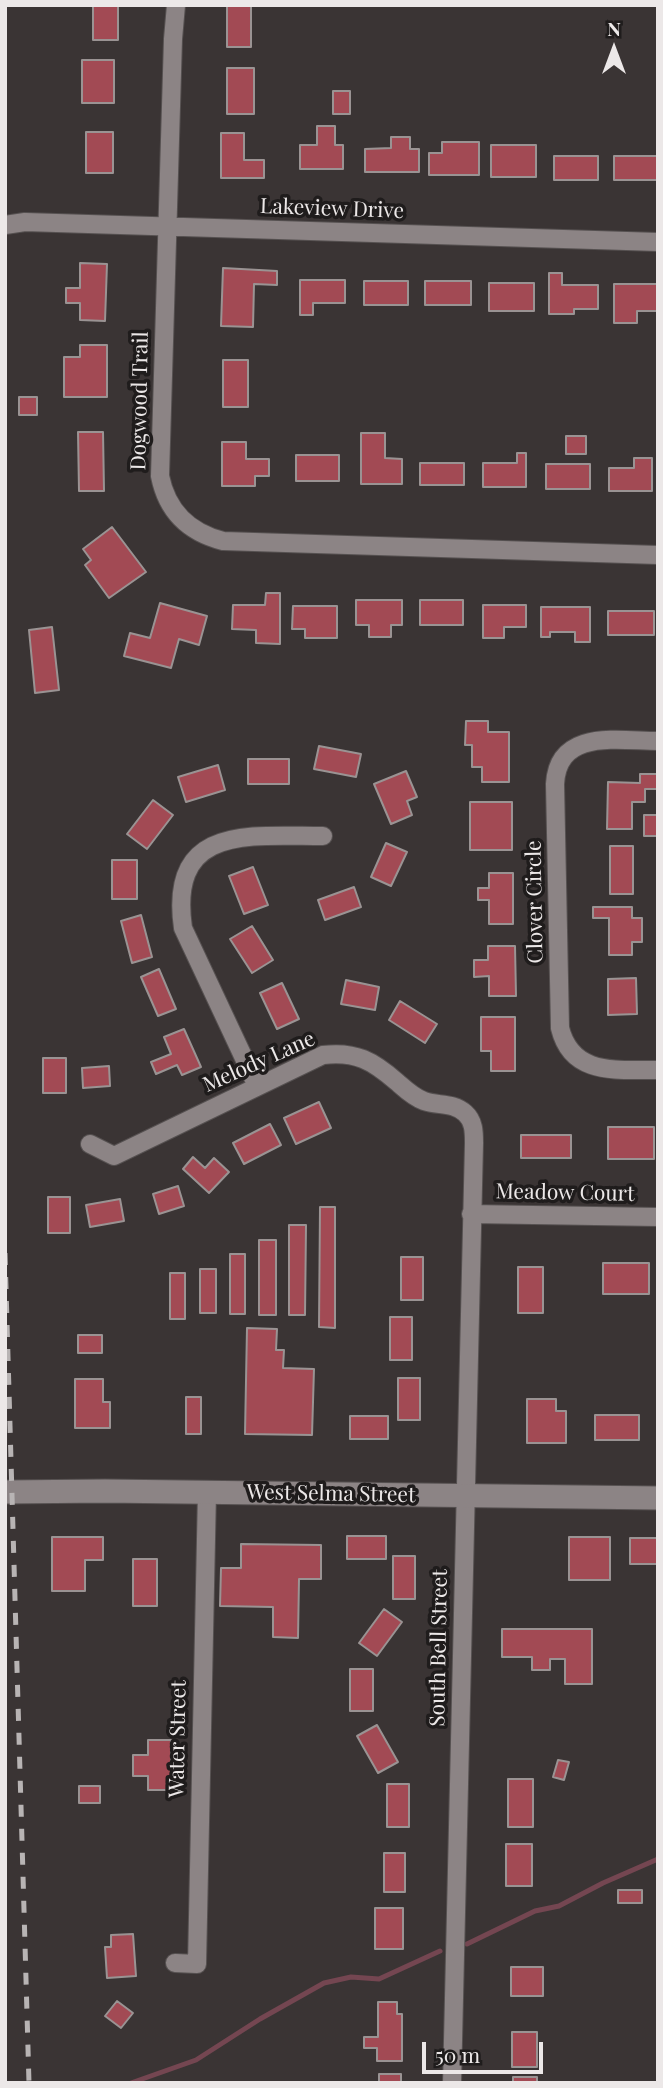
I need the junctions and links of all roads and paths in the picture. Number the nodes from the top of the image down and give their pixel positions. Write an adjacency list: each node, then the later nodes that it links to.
1 (176, 5): 3 (street, Dogwood Trail)
2 (5, 225): 3 (street, Lakeview Drive)
3 (167, 226): 4 (street, Lakeview Drive); 5 (street, Dogwood Trail)
4 (658, 242)
5 (658, 555)
6 (658, 741): 8 (street, Clover Circle)
7 (323, 836): 9 (street)
8 (658, 1070)
9 (257, 1086): 10 (street, Melody Lane); 11 (street, Melody Lane)
10 (90, 1144)
11 (471, 1214): 12 (street, Meadow Court); 15 (street, South Bell Street)
12 (658, 1217)
13 (5, 1492): 14 (street, West Selma Street)
14 (207, 1492): 15 (street, West Selma Street); 17 (street, Water Street)
15 (465, 1495): 16 (street, West Selma Street); 18 (street, South Bell Street)
16 (658, 1498)
17 (175, 1963)
18 (452, 2083)

